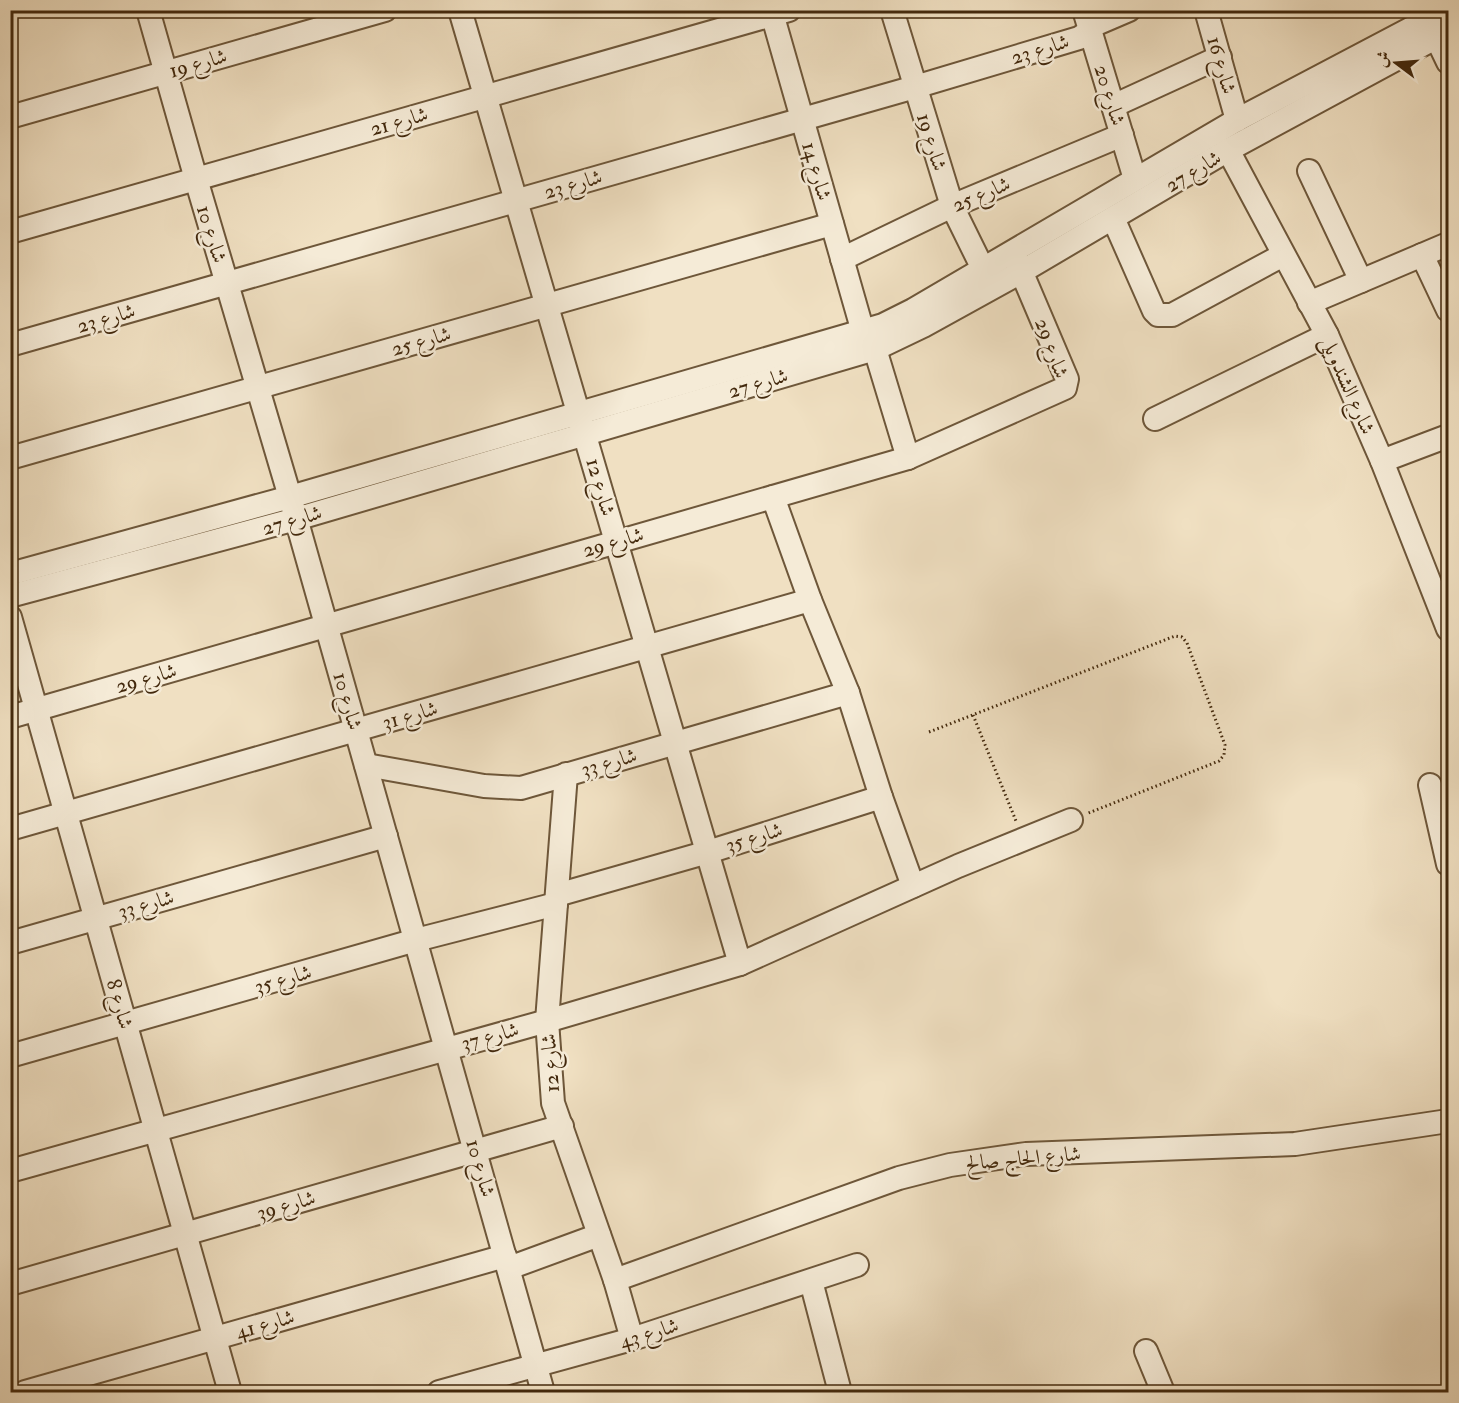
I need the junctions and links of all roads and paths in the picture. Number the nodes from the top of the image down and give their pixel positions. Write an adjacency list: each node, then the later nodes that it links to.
1 (148, 10): 13 (street, شارع 10)
2 (385, 10): 13 (street, شارع 19)
3 (460, 10): 15 (street, شارع 12)
4 (892, 10): 14 (street, شارع 19)
5 (1129, 10): 9 (street, شارع 23)
6 (1446, 10): 10 (street, شارع 27)
7 (777, 12): 15 (street, شارع 21); 18 (street, شارع 14)
8 (1209, 12): 11 (street, شارع 16)
9 (1087, 21): 14 (street, شارع 23); 16 (street, شارع 20)
10 (1430, 25): 12 (street); 19 (street, شارع 27); 21 (street, شارع 27)
11 (1220, 57): 16 (street); 19 (street, شارع 16)
12 (1449, 62)
13 (165, 72): 17 (street, شارع 19); 23 (street, شارع 10)
14 (915, 87): 18 (street, شارع 23); 26 (street, شارع 19)
15 (485, 96): 23 (street, شارع 21); 25 (street, شارع 12)
16 (1113, 106): 20 (street, شارع 20)
17 (10, 117)
18 (802, 119): 25 (street, شارع 23); 28 (street, شارع 14)
19 (1237, 120): 24 (street, شارع 27)
20 (1122, 135): 24 (street, شارع 20); 26 (street, شارع 25)
21 (1228, 150): 27 (street, شارع 27); 32 (street, شارع الشندويلى)
22 (1309, 171): 37 (street)
23 (196, 179): 29 (street, شارع 21); 38 (street, شارع 10)
24 (1136, 179): 31 (street, شارع 27)
25 (515, 200): 38 (street, شارع 23); 40 (street, شارع 12)
26 (952, 206): 34 (street, شارع 25); 35 (street, شارع 19)
27 (1113, 218): 32 (street); 36 (street, شارع 27)
28 (832, 224): 34 (street, شارع 14); 40 (street, شارع 25)
29 (10, 232)
30 (1449, 244): 33 (street)
31 (1013, 251): 35 (street, شارع 27); 36 (street, شارع 29)
32 (1283, 255): 39 (street, شارع الشندويلى)
33 (1422, 255): 37 (street); 41 (street)
34 (842, 259): 43 (street, شارع 14)
35 (983, 269): 43 (street, شارع 27)
36 (1022, 272): 43 (street, شارع 27); 50 (street, شارع 29)
37 (1361, 281): 39 (street)
38 (227, 283): 44 (street, شارع 23); 45 (street, شارع 10)
39 (1309, 303): 42 (street, شارع الشندويلى)
40 (545, 305): 45 (street, شارع 25); 47 (street, شارع 12)
41 (1449, 310)
42 (1327, 335): 46 (street); 51 (street, شارع الشندويلى)
43 (869, 340): 47 (street, شارع 27); 50 (street, شارع 14)
44 (10, 345)
45 (258, 388): 49 (street, شارع 25); 52 (street, شارع 10)
46 (1155, 419)
47 (582, 423): 52 (street, شارع 27); 54 (street, شارع 27); 55 (street, شارع 12)
48 (1449, 436): 51 (street)
49 (10, 458)
50 (908, 458): 53 (street, شارع 29)
51 (1382, 461): 57 (street, شارع الشندويلى)
52 (290, 497): 54 (street, شارع 10); 56 (street, شارع 27)
53 (773, 497): 55 (street, شارع 29); 59 (street)
54 (296, 519): 58 (street, شارع 27); 61 (street, شارع 10)
55 (617, 541): 61 (street, شارع 29); 63 (street, شارع 12)
56 (10, 574)
57 (1442, 591): 62 (street, شارع الشندويلى)
58 (10, 596)
59 (810, 600): 63 (street, شارع 31); 64 (street)
60 (10, 616): 65 (street, شارع 8)
61 (327, 626): 65 (street, شارع 29); 68 (street, شارع 10)
62 (1449, 628)
63 (648, 646): 68 (street, شارع 31); 70 (street, شارع 12)
64 (848, 693): 70 (street, شارع 33); 74 (street)
65 (37, 710): 67 (street, شارع 29); 75 (street, شارع 8)
66 (973, 715): 69 (path); 76 (path); 79 (path)
67 (10, 717)
68 (356, 730): 71 (street, شارع 10); 75 (street, شارع 31)
69 (929, 732)
70 (676, 742): 72 (street, شارع 33); 80 (street, شارع 12)
71 (366, 765): 72 (street, شارع 33); 78 (street, شارع 10)
72 (566, 774): 83 (street, شارع 12)
73 (1430, 785): 81 (street)
74 (881, 797): 80 (street, شارع 35); 82 (street)
75 (66, 813): 77 (street, شارع 31); 84 (street, شارع 8)
76 (1071, 820): 79 (street, شارع 37)
77 (10, 830)
78 (386, 836): 84 (street, شارع 33); 85 (street, شارع 10)
79 (1023, 840): 82 (street, شارع 37)
80 (708, 852): 83 (street, شارع 35); 87 (street, شارع 12)
81 (1449, 864)
82 (913, 886): 87 (street, شارع 37)
83 (556, 900): 85 (street, شارع 35); 88 (street, شارع 12)
84 (96, 918): 86 (street, شارع 33); 89 (street, شارع 8)
85 (416, 940): 89 (street, شارع 35); 90 (street, شارع 10)
86 (10, 943)
87 (740, 964): 88 (street, شارع 37)
88 (547, 1021): 90 (street, شارع 37); 93 (street, شارع 12)
89 (126, 1024): 91 (street, شارع 35); 94 (street, شارع 8)
90 (446, 1047): 94 (street, شارع 37); 95 (street, شارع 10)
91 (10, 1056)
92 (1449, 1121): 101 (street, شارع الحاج صالح)
93 (562, 1126): 95 (street, شارع 39); 98 (street, شارع 12)
94 (156, 1131): 96 (street, شارع 37); 97 (street, شارع 8)
95 (476, 1151): 97 (street, شارع 39); 99 (street, شارع 10)
96 (10, 1171)
97 (185, 1234): 103 (street, شارع 39); 104 (street, شارع 8)
98 (599, 1235): 99 (street, شارع 41); 101 (street, شارع 12)
99 (507, 1262): 104 (street, شارع 41); 107 (street, شارع 10)
100 (856, 1265): 102 (street, شارع 43)
101 (615, 1281): 105 (street, شارع 12)
102 (811, 1281): 105 (street, شارع 43); 112 (street)
103 (10, 1284)
104 (214, 1338): 108 (street, شارع 41); 109 (street, شارع 8)
105 (632, 1339): 107 (street, شارع 43)
106 (1146, 1351): 113 (street)
107 (536, 1366): 110 (street, شارع 43); 111 (street, شارع 10)
108 (25, 1392)
109 (230, 1392)
110 (439, 1392)
111 (543, 1392)
112 (838, 1392)
113 (1163, 1392)

